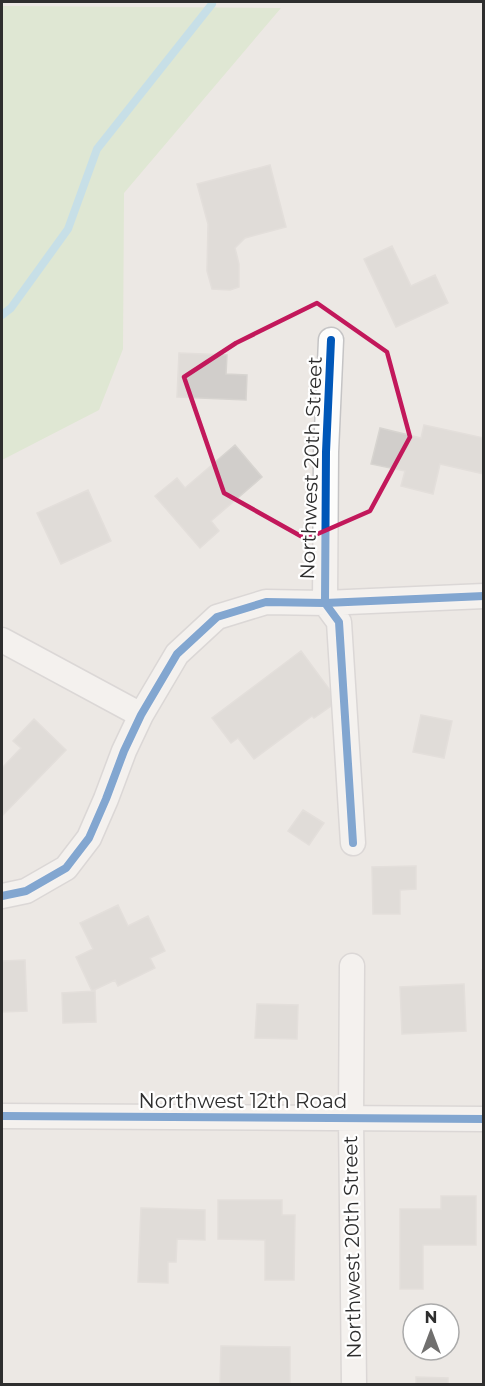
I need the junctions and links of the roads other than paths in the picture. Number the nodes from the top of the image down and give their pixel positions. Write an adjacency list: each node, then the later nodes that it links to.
1 (332, 339): 3 (street, Northwest 20th Street)
2 (483, 596): 3 (street)
3 (325, 603): 5 (street); 6 (street, Northwest 20th Street)
4 (2, 640): 5 (street)
5 (141, 715): 7 (street)
6 (353, 843)
7 (2, 896)
8 (352, 966): 10 (street, Northwest 20th Street)
9 (2, 1116): 10 (street, Northwest 12th Road)
10 (351, 1118): 11 (street, Northwest 12th Road); 12 (street, Northwest 20th Street)
11 (483, 1119)
12 (354, 1384)

